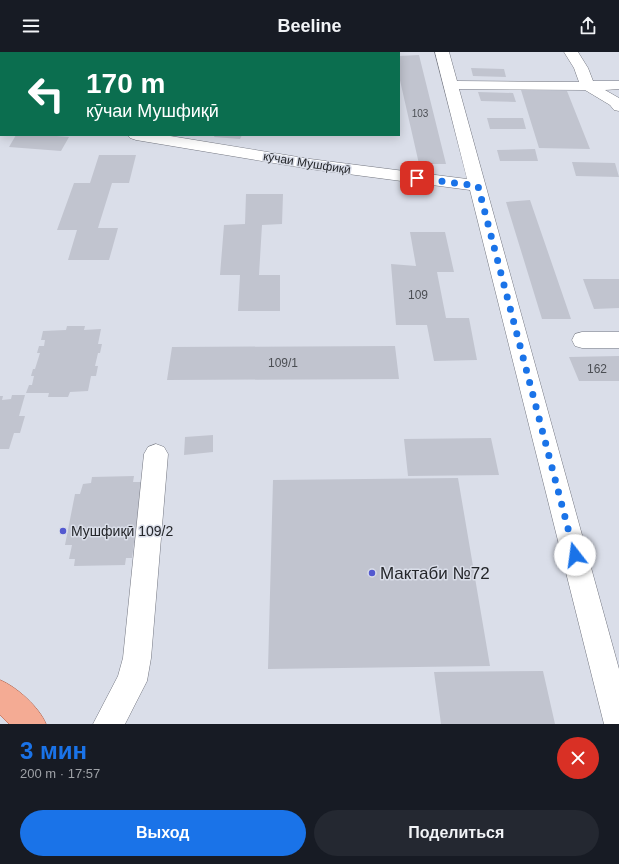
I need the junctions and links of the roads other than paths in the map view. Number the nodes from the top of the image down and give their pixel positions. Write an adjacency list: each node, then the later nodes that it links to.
1 (442, 52): 3 (street)
2 (571, 52): 5 (street)
3 (451, 85): 5 (street); 8 (street)
4 (619, 85): 5 (street)
5 (588, 86): 6 (street)
6 (619, 107)
7 (142, 136): 8 (street, кӯчаи Мушфиқӣ)
8 (478, 186): 15 (street)
9 (582, 340): 10 (street)
10 (619, 340)
11 (156, 454): 14 (street)
12 (0, 695): 13 (main road)
13 (31, 724)
14 (108, 724)
15 (619, 724)

